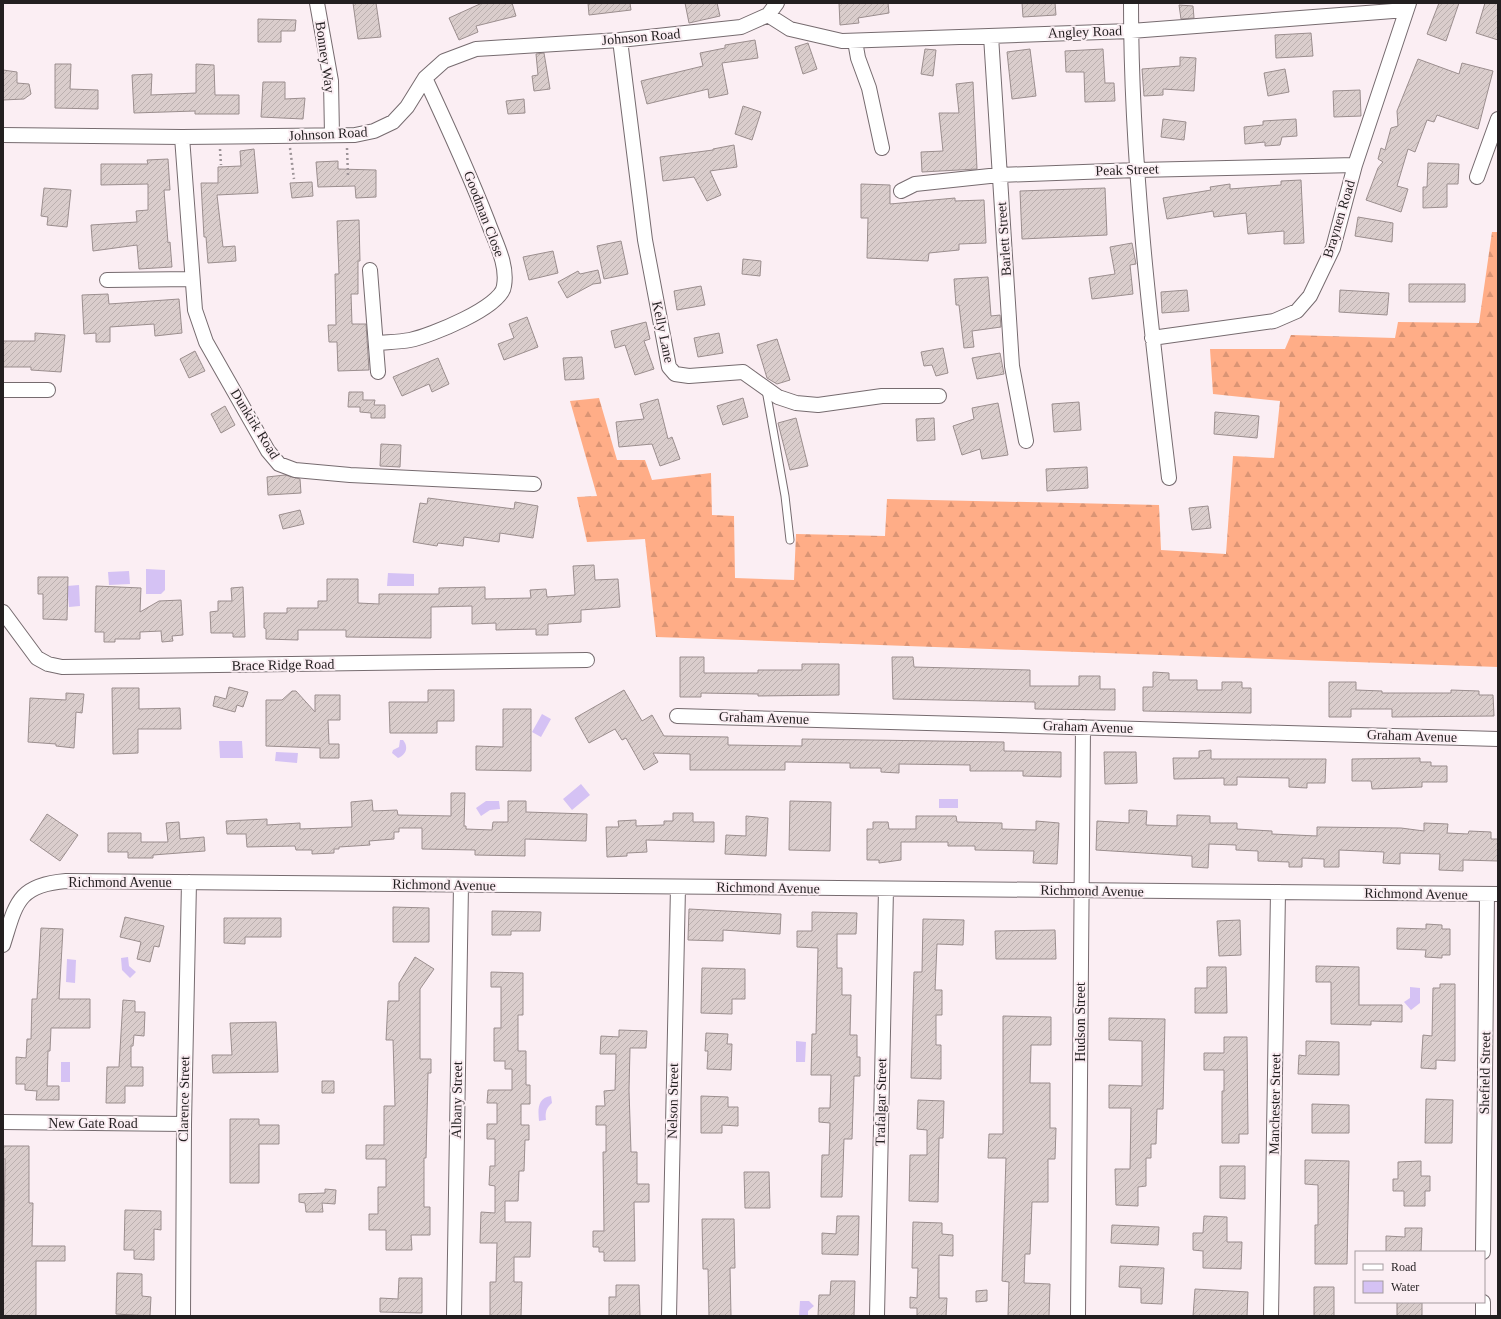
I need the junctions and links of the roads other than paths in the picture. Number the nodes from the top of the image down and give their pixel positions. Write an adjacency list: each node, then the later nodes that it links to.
1 (317, 3): 13 (street, Bonney Way)
2 (777, 3): 5 (street, Johnson Road)
3 (1131, 3): 6 (street)
4 (1407, 7): 6 (street, Angley Road); 17 (street, Braynen Road)
5 (768, 15): 8 (street, Johnson Road); 9 (street, Angley Road)
6 (1131, 31): 7 (street, Angley Road); 18 (street)
7 (991, 36): 9 (street, Angley Road); 19 (street, Barlett Street)
8 (620, 40): 10 (street, Johnson Road); 28 (street, Kelly Lane)
9 (855, 41): 16 (street)
10 (425, 78): 13 (street, Johnson Road); 26 (street, Goodman Close)
11 (1498, 119): 15 (street)
12 (3, 135): 14 (street, Johnson Road)
13 (332, 135): 14 (street, Johnson Road)
14 (182, 138): 23 (street, Dunkirk Road)
15 (1494, 145): 20 (street)
16 (882, 148)
17 (1355, 165): 18 (street, Peak Street); 25 (street, Braynen Road)
18 (1137, 170): 19 (street, Peak Street); 25 (street)
19 (1000, 175): 21 (street, Peak Street); 32 (street, Barlett Street)
20 (1477, 177)
21 (901, 191)
22 (370, 270): 26 (street)
23 (192, 279): 24 (street); 34 (street, Dunkirk Road)
24 (107, 280)
25 (1152, 338): 33 (street)
26 (377, 343): 27 (street)
27 (378, 372)
28 (766, 388): 31 (street, Kelly Lane); 35 (lane)
29 (3, 390): 30 (street)
30 (48, 390)
31 (939, 396)
32 (1026, 441)
33 (1169, 478)
34 (534, 484)
35 (790, 540)
36 (3, 612): 37 (street, Brace Ridge Road)
37 (587, 660)
38 (677, 716): 39 (street, Graham Avenue)
39 (1083, 727): 40 (street, Graham Avenue); 45 (street, Hudson Street)
40 (1498, 738)
41 (189, 882): 42 (street, Richmond Avenue); 48 (street, Richmond Avenue); 50 (street, Clarence Street)
42 (461, 885): 43 (street, Richmond Avenue); 54 (street, Albany Street)
43 (678, 887): 44 (street, Richmond Avenue); 55 (street, Nelson Street)
44 (886, 889): 45 (street, Richmond Avenue); 56 (street, Trafalgar Street)
45 (1081, 891): 46 (street, Richmond Avenue); 57 (street, Hudson Street)
46 (1278, 892): 47 (street, Richmond Avenue); 58 (street, Manchester Street)
47 (1493, 894): 51 (street, Shefield Street)
48 (4, 938)
49 (3, 1122): 50 (street, New Gate Road)
50 (184, 1124): 53 (street, Clarence Street)
51 (1483, 1251)
52 (1483, 1303): 59 (street)
53 (183, 1316)
54 (454, 1316)
55 (669, 1316)
56 (877, 1316)
57 (1078, 1316)
58 (1271, 1316)
59 (1483, 1316)

